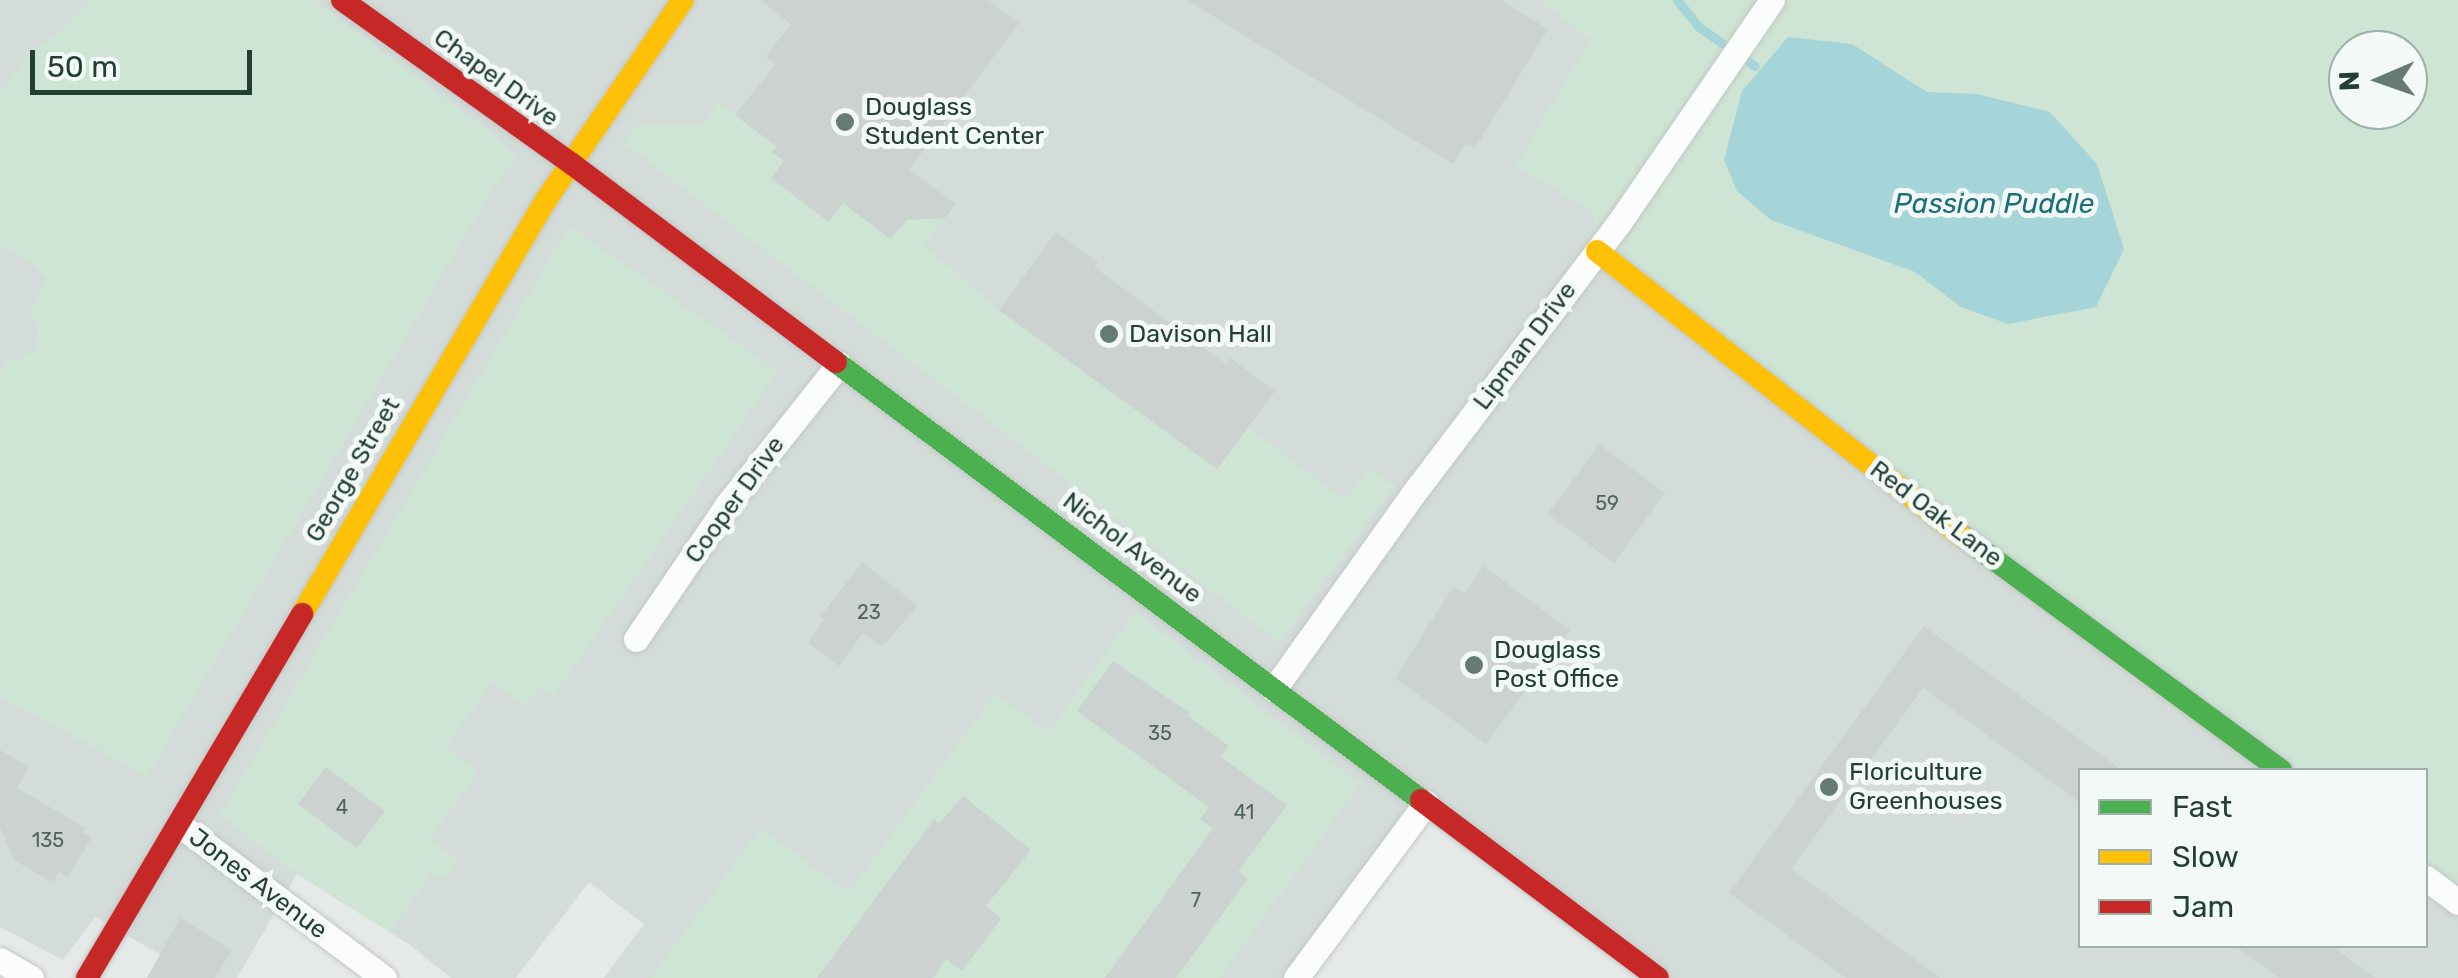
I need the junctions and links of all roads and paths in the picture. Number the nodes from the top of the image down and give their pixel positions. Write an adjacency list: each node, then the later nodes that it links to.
1 (342, 0): 4 (street, Chapel Drive)
2 (684, 0): 4 (street, George Street)
3 (1772, 0): 5 (street, Lipman Drive)
4 (572, 164): 6 (street, Nichol Avenue); 11 (street, George Street)
5 (1596, 251): 8 (street, Lipman Drive); 9 (street, Red Oak Lane)
6 (839, 364): 7 (street, Cooper Drive); 8 (street, Nichol Avenue)
7 (636, 639)
8 (1274, 689): 10 (street, Nichol Avenue)
9 (2278, 768)
10 (1426, 803): 18 (street); 19 (street, Nichol Avenue)
11 (180, 826): 15 (street, Jones Avenue); 17 (street, George Street)
12 (2428, 880): 13 (street)
13 (2458, 902)
14 (0, 960): 16 (street)
15 (377, 976)
16 (31, 978)
17 (88, 978)
18 (1296, 978)
19 (1658, 978)

